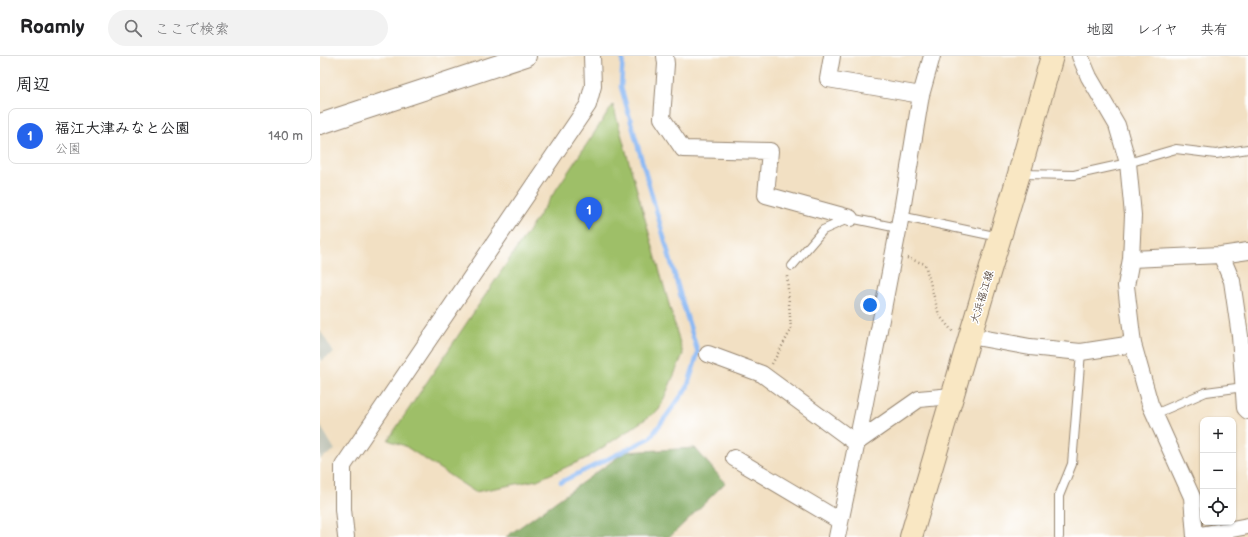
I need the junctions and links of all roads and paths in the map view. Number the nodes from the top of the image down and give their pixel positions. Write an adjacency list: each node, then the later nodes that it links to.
1 (526, 56): 9 (street)
2 (592, 56): 35 (street)
3 (665, 56): 13 (street)
4 (832, 56): 8 (street)
5 (932, 56): 8 (street)
6 (1052, 56): 12 (main road, 大浜福江線)
7 (1080, 56): 11 (street)
8 (921, 95): 14 (street)
9 (320, 124)
10 (1248, 149): 11 (lane)
11 (1128, 163): 12 (lane); 19 (street)
12 (1019, 174): 15 (main road, 大浜福江線)
13 (850, 218): 14 (lane); 20 (lane)
14 (899, 222): 15 (lane); 17 (street)
15 (1000, 238): 21 (main road, 大浜福江線)
16 (1248, 251): 18 (street)
17 (893, 254): 21 (path); 30 (street)
18 (1221, 255): 19 (street); 26 (street)
19 (1132, 259): 22 (street)
20 (792, 266): 25 (path)
21 (968, 342): 23 (street); 27 (main road, 大浜福江線)
22 (1133, 344): 23 (street); 29 (street)
23 (1081, 352): 38 (lane)
24 (708, 354): 25 (street)
25 (765, 376): 30 (street)
26 (1244, 387): 28 (street); 29 (lane)
27 (952, 396): 30 (street); 37 (main road, 大浜福江線)
28 (1248, 411)
29 (1155, 414): 34 (street)
30 (856, 443): 32 (street)
31 (734, 458): 32 (street)
32 (840, 521): 36 (street)
33 (1248, 526): 34 (street)
34 (1195, 536)
35 (346, 537)
36 (837, 537)
37 (911, 537)
38 (1059, 537)

